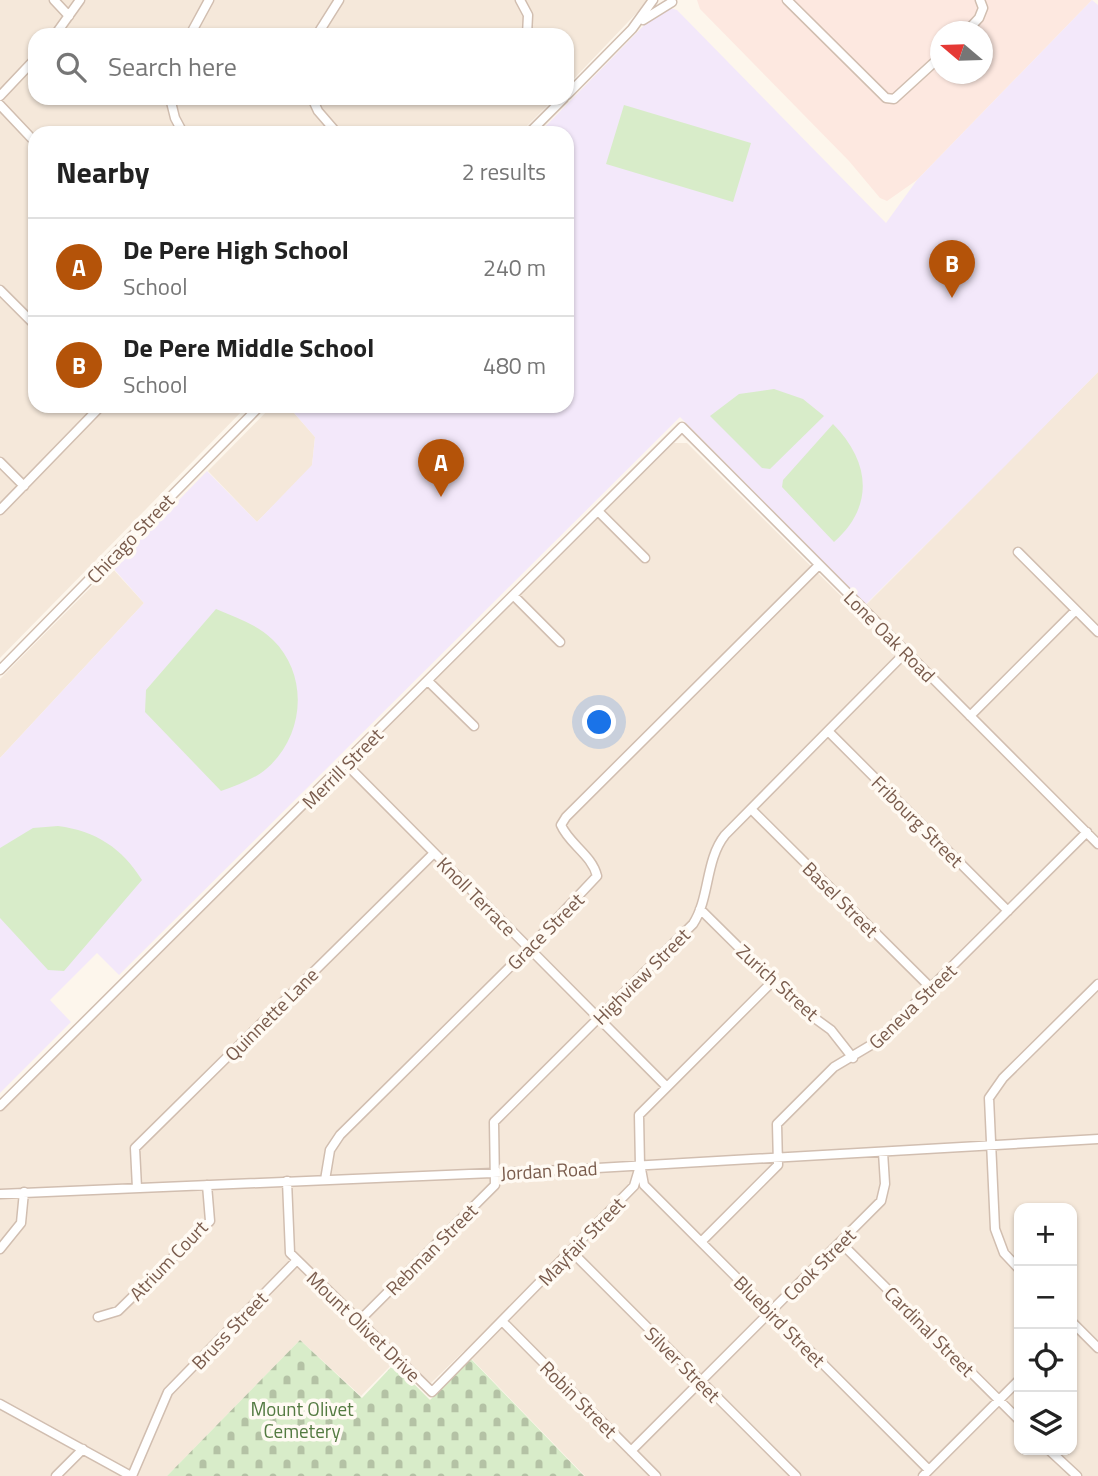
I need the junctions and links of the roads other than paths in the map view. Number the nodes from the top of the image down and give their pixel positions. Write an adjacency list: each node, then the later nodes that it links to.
1 (54, 0): 10 (street)
2 (80, 0): 10 (street)
3 (209, 0): 13 (street)
4 (339, 0): 14 (street)
5 (520, 0): 15 (street)
6 (653, 0): 16 (street)
7 (787, 0): 18 (street)
8 (980, 0): 11 (street)
9 (673, 1): 16 (street)
10 (69, 16): 12 (street)
11 (976, 21)
12 (60, 28)
13 (194, 28)
14 (321, 28)
15 (527, 28)
16 (632, 29): 19 (street)
17 (28, 67): 20 (street)
18 (930, 67)
19 (574, 87)
20 (0, 96)
21 (0, 105): 28 (street)
22 (172, 105): 25 (street)
23 (315, 105): 26 (street)
24 (556, 105): 27 (street)
25 (179, 126)
26 (331, 126)
27 (537, 126)
28 (28, 135)
29 (0, 290): 30 (street)
30 (28, 318)
31 (94, 413): 35 (street)
32 (253, 413): 46 (street, Chicago Street)
33 (682, 427): 37 (street, Merrill Street); 40 (street, Lone Oak Road)
34 (0, 462): 35 (street)
35 (24, 486): 36 (street)
36 (0, 510)
37 (598, 512): 39 (street); 41 (street, Merrill Street)
38 (1018, 552): 42 (street)
39 (645, 558)
40 (819, 565): 45 (street, Lone Oak Road); 58 (street, Grace Street)
41 (514, 596): 44 (street); 47 (street, Merrill Street)
42 (1076, 610): 43 (street); 48 (street)
43 (1098, 632)
44 (560, 642)
45 (906, 652): 48 (street, Lone Oak Road); 50 (street, Highview Street)
46 (0, 670)
47 (429, 681): 49 (street); 51 (street, Merrill Street)
48 (970, 716): 53 (street, Lone Oak Road)
49 (474, 726)
50 (828, 731): 52 (street, Highview Street); 57 (street, Fribourg Street)
51 (346, 764): 55 (street, Knoll Terrace); 65 (street, Merrill Street)
52 (751, 809): 56 (street, Highview Street); 61 (street, Basel Street)
53 (1087, 832): 54 (street, Lone Oak Road); 57 (street, Geneva Street)
54 (1098, 844)
55 (434, 853): 58 (street, Knoll Terrace); 75 (street, Quinnette Lane)
56 (701, 909): 59 (street, Zurich Street); 62 (street, Highview Street)
57 (1008, 911): 61 (street, Geneva Street)
58 (529, 948): 62 (street, Knoll Terrace); 72 (street, Grace Street)
59 (773, 981): 63 (street, Zurich Street); 64 (street, Mayfair Street)
60 (1098, 985): 67 (street)
61 (931, 988): 63 (street, Geneva Street)
62 (598, 1018): 64 (street, Knoll Terrace); 71 (street, Highview Street)
63 (853, 1058): 69 (street, Geneva Street)
64 (667, 1087): 70 (street, Mayfair Street)
65 (0, 1106)
66 (1098, 1139): 67 (street, Jordan Road)
67 (990, 1146): 68 (street, Jordan Road); 83 (street)
68 (883, 1152): 69 (street, Jordan Road); 79 (street, Cook Street)
69 (779, 1157): 70 (street, Jordan Road); 78 (street)
70 (640, 1166): 71 (street, Jordan Road); 78 (street, Bluebird Street); 81 (street, Mayfair Street)
71 (497, 1173): 72 (street, Jordan Road); 86 (street, Rebman Street)
72 (325, 1180): 73 (street, Jordan Road)
73 (287, 1181): 74 (street, Jordan Road); 82 (street)
74 (207, 1185): 75 (street, Jordan Road); 85 (street, Atrium Court)
75 (137, 1188): 76 (street, Jordan Road)
76 (24, 1192): 77 (street, Jordan Road); 80 (street)
77 (0, 1194)
78 (701, 1242): 84 (street, Bluebird Street)
79 (841, 1242): 84 (street, Cook Street); 93 (street, Cardinal Street)
80 (0, 1249)
81 (571, 1251): 87 (street, Mayfair Street); 90 (street, Silver Street)
82 (296, 1260): 86 (street, Mount Olivet Drive); 101 (street, Bruss Street)
83 (1016, 1266)
84 (771, 1312): 90 (street, Cook Street); 99 (street, Bluebird Street)
85 (98, 1317)
86 (359, 1321): 92 (street, Mount Olivet Drive)
87 (502, 1321): 92 (street, Mayfair Street); 97 (street, Robin Street)
88 (1077, 1329): 89 (street)
89 (1098, 1348)
90 (701, 1381): 97 (street, Cook Street); 103 (street, Silver Street)
91 (1014, 1385): 93 (street)
92 (432, 1392)
93 (999, 1400): 95 (street, Cardinal Street); 99 (street)
94 (0, 1404): 96 (street)
95 (1014, 1415)
96 (83, 1450): 100 (street); 101 (street)
97 (631, 1451): 102 (street, Robin Street)
98 (1054, 1455): 104 (street)
99 (926, 1473)
100 (57, 1476)
101 (132, 1476)
102 (656, 1476)
103 (796, 1476)
104 (1077, 1476)

